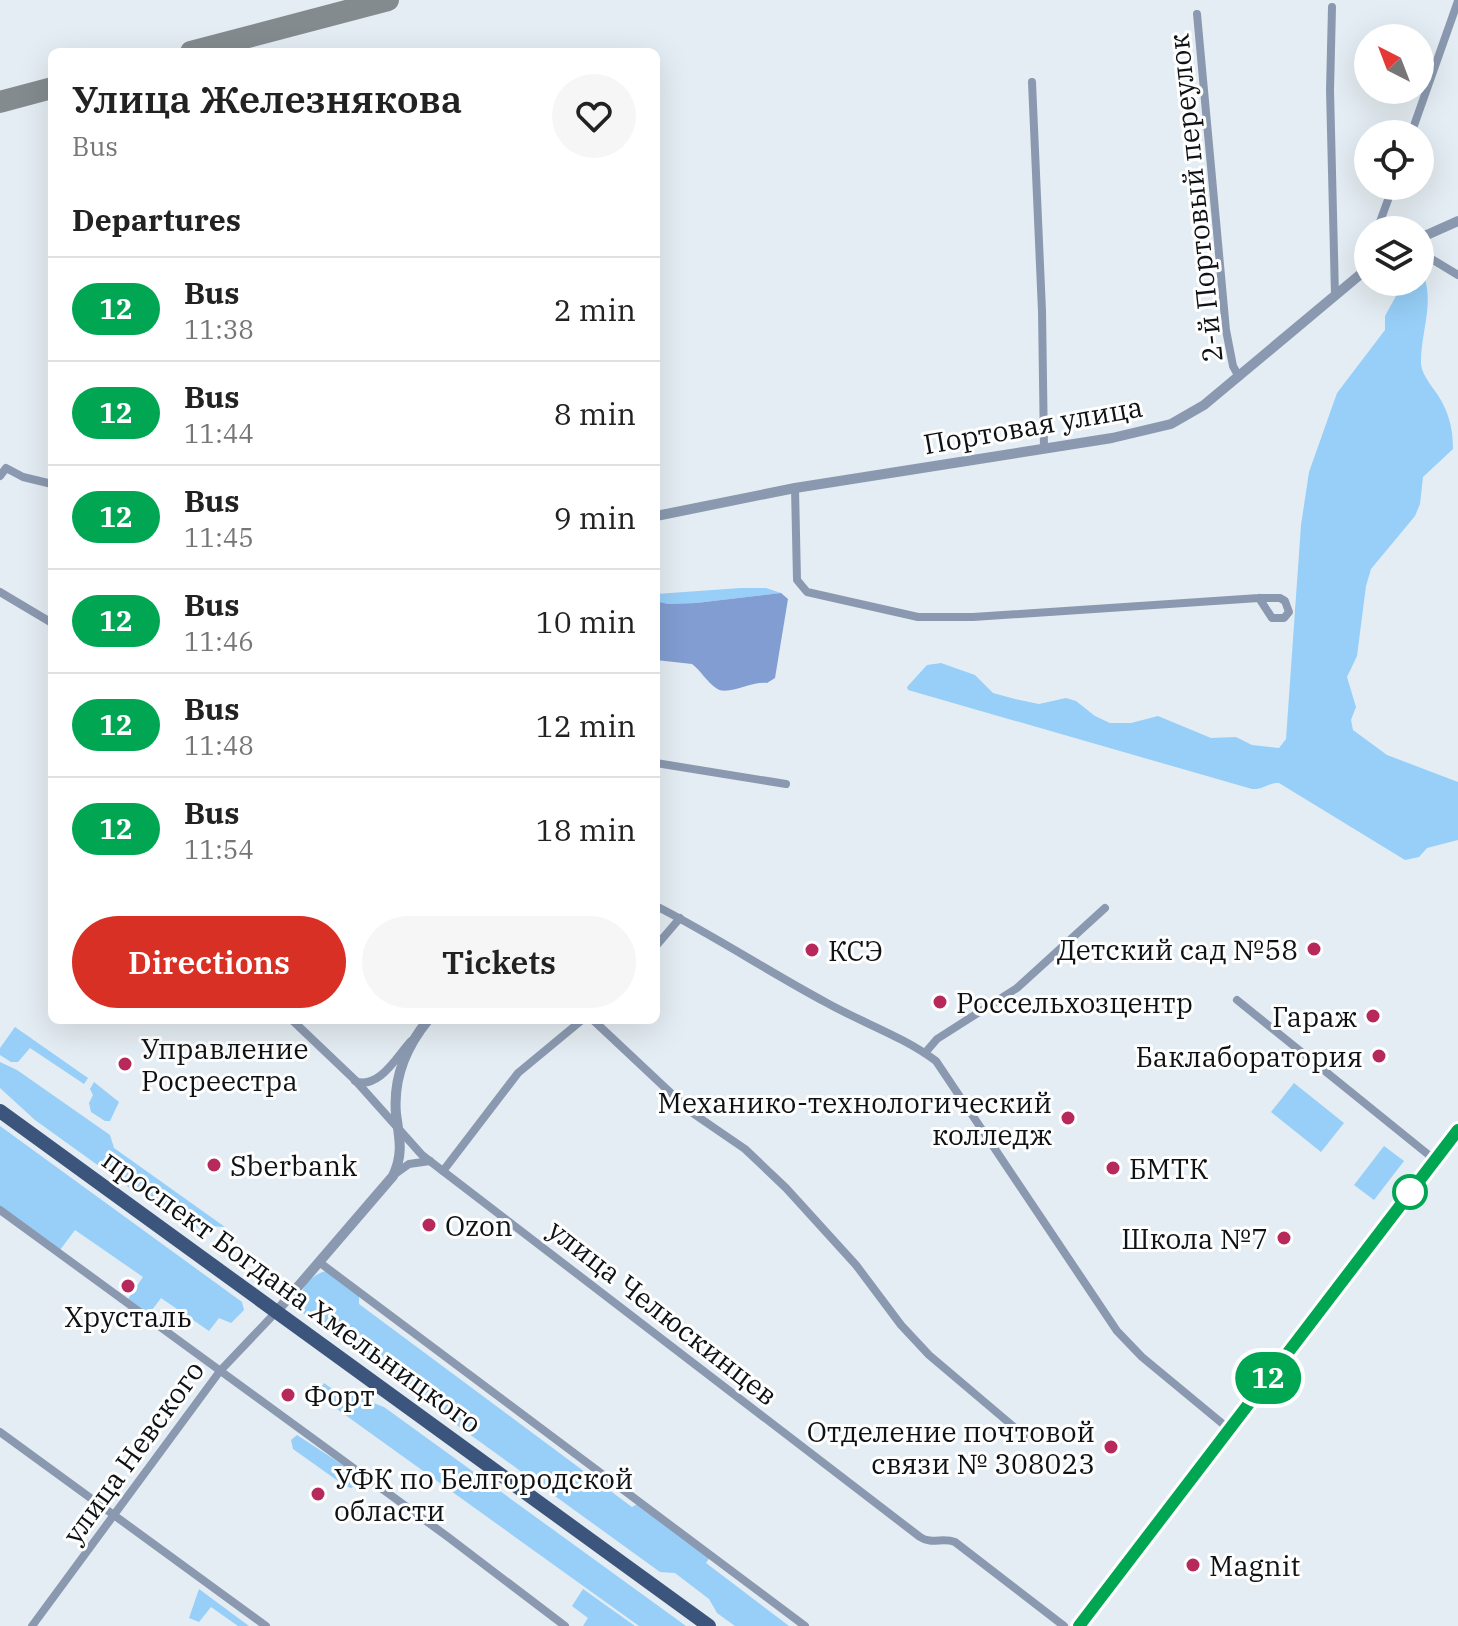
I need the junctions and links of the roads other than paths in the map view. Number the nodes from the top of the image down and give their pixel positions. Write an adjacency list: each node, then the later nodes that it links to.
1 (1458, 1): 5 (street)
2 (1332, 7): 11 (street)
3 (1197, 14): 12 (street, 2-й Портовый переулок)
4 (1032, 82): 13 (street)
5 (1416, 120)
6 (1458, 221): 7 (street)
7 (1434, 232)
8 (1434, 260): 9 (street)
9 (1458, 275)
10 (1354, 280): 11 (street, Портовая улица)
11 (1335, 295): 12 (street, Портовая улица)
12 (1239, 377): 13 (street, Портовая улица)
13 (1044, 449): 16 (street, Портовая улица)
14 (3, 472): 15 (street)
15 (48, 483)
16 (795, 488): 17 (street, Портовая улица); 19 (street)
17 (660, 515)
18 (0, 592): 20 (street)
19 (1259, 598)
20 (48, 621)
21 (660, 764): 22 (street)
22 (786, 784)
23 (660, 908): 25 (street)
24 (1105, 908): 33 (street)
25 (680, 918): 26 (street); 33 (street)
26 (660, 941)
27 (1237, 1000): 41 (street)
28 (296, 1024): 34 (street)
29 (425, 1024): 32 (street)
30 (577, 1024): 44 (street)
31 (597, 1024): 52 (street)
32 (417, 1033): 34 (street); 35 (street)
33 (925, 1053): 50 (street)
34 (355, 1080): 36 (street, улица Челюскинцев)
35 (396, 1091): 36 (street); 38 (street)
36 (373, 1099): 38 (street, улица Челюскинцев)
37 (0, 1111): 48 (main road, проспект Богдана Хмельницкого)
38 (398, 1125): 42 (street); 43 (street, улица Челюскинцев)
39 (1458, 1130): 41 (main road)
40 (1458, 1142): 41 (main road)
41 (1439, 1155): 50 (street)
42 (401, 1156): 43 (street); 45 (street)
43 (426, 1158): 44 (street, улица Челюскинцев); 45 (street)
44 (443, 1171): 59 (street, улица Челюскинцев)
45 (393, 1176): 47 (street)
46 (0, 1210): 49 (street)
47 (319, 1262): 48 (street); 58 (street)
48 (277, 1311): 49 (street, улица Невского); 57 (main road, проспект Богдана Хмельницкого)
49 (220, 1371): 53 (street, улица Невского); 56 (street)
50 (1229, 1429): 60 (street)
51 (0, 1432): 53 (street)
52 (1027, 1438)
53 (114, 1515): 54 (street, улица Невского); 55 (street)
54 (32, 1626)
55 (266, 1626)
56 (565, 1626)
57 (709, 1626)
58 (805, 1626)
59 (1064, 1626)
60 (1079, 1626)

